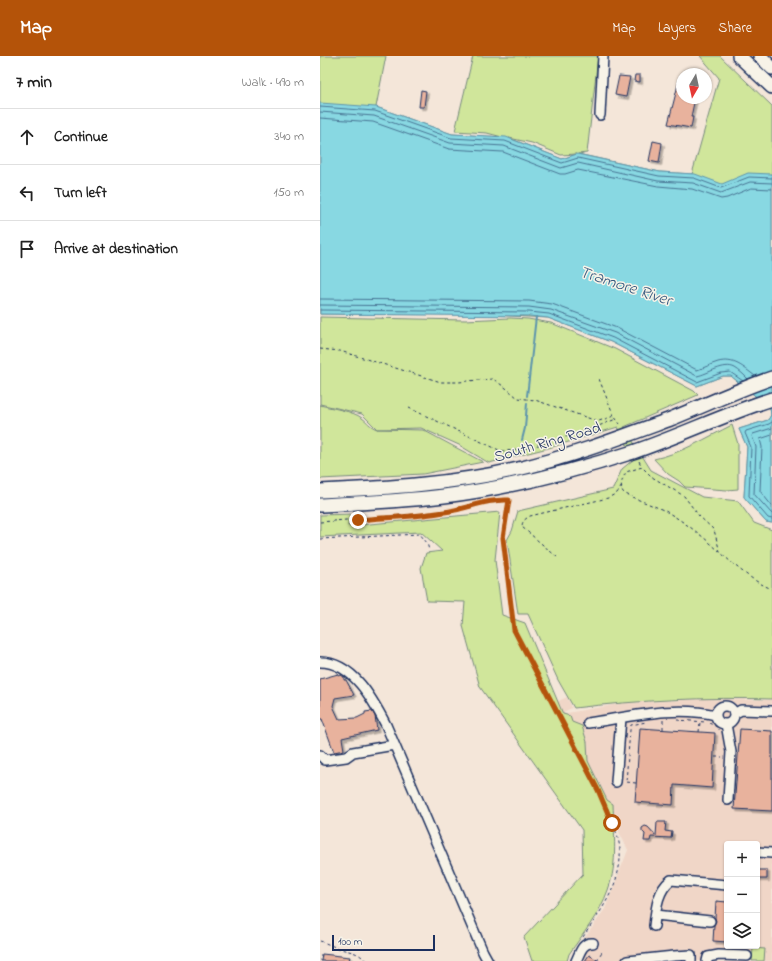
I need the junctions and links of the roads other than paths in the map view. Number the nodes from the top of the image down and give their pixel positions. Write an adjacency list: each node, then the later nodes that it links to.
1 (603, 56): 6 (street)
2 (739, 56): 5 (highway)
3 (760, 56): 4 (highway)
4 (772, 68)
5 (772, 87)
6 (600, 116)
7 (772, 378): 9 (highway, South Ring Road)
8 (766, 401): 10 (highway, South Ring Road)
9 (320, 491)
10 (320, 505)
11 (320, 662): 18 (street)
12 (772, 711): 13 (street)
13 (734, 714): 14 (street); 17 (street)
14 (716, 715): 15 (street); 17 (street)
15 (621, 718): 16 (street); 20 (street)
16 (588, 723)
17 (726, 724): 21 (street)
18 (394, 745): 19 (street); 31 (street)
19 (320, 755)
20 (616, 782)
21 (728, 800)
22 (760, 852): 23 (street)
23 (772, 853)
24 (724, 885): 25 (street)
25 (656, 915): 26 (street); 27 (street)
26 (710, 921)
27 (654, 926)
28 (593, 943): 32 (street)
29 (747, 956): 35 (street)
30 (675, 958): 33 (street); 34 (street)
31 (488, 961)
32 (576, 961)
33 (627, 961)
34 (691, 961)
35 (707, 961)

